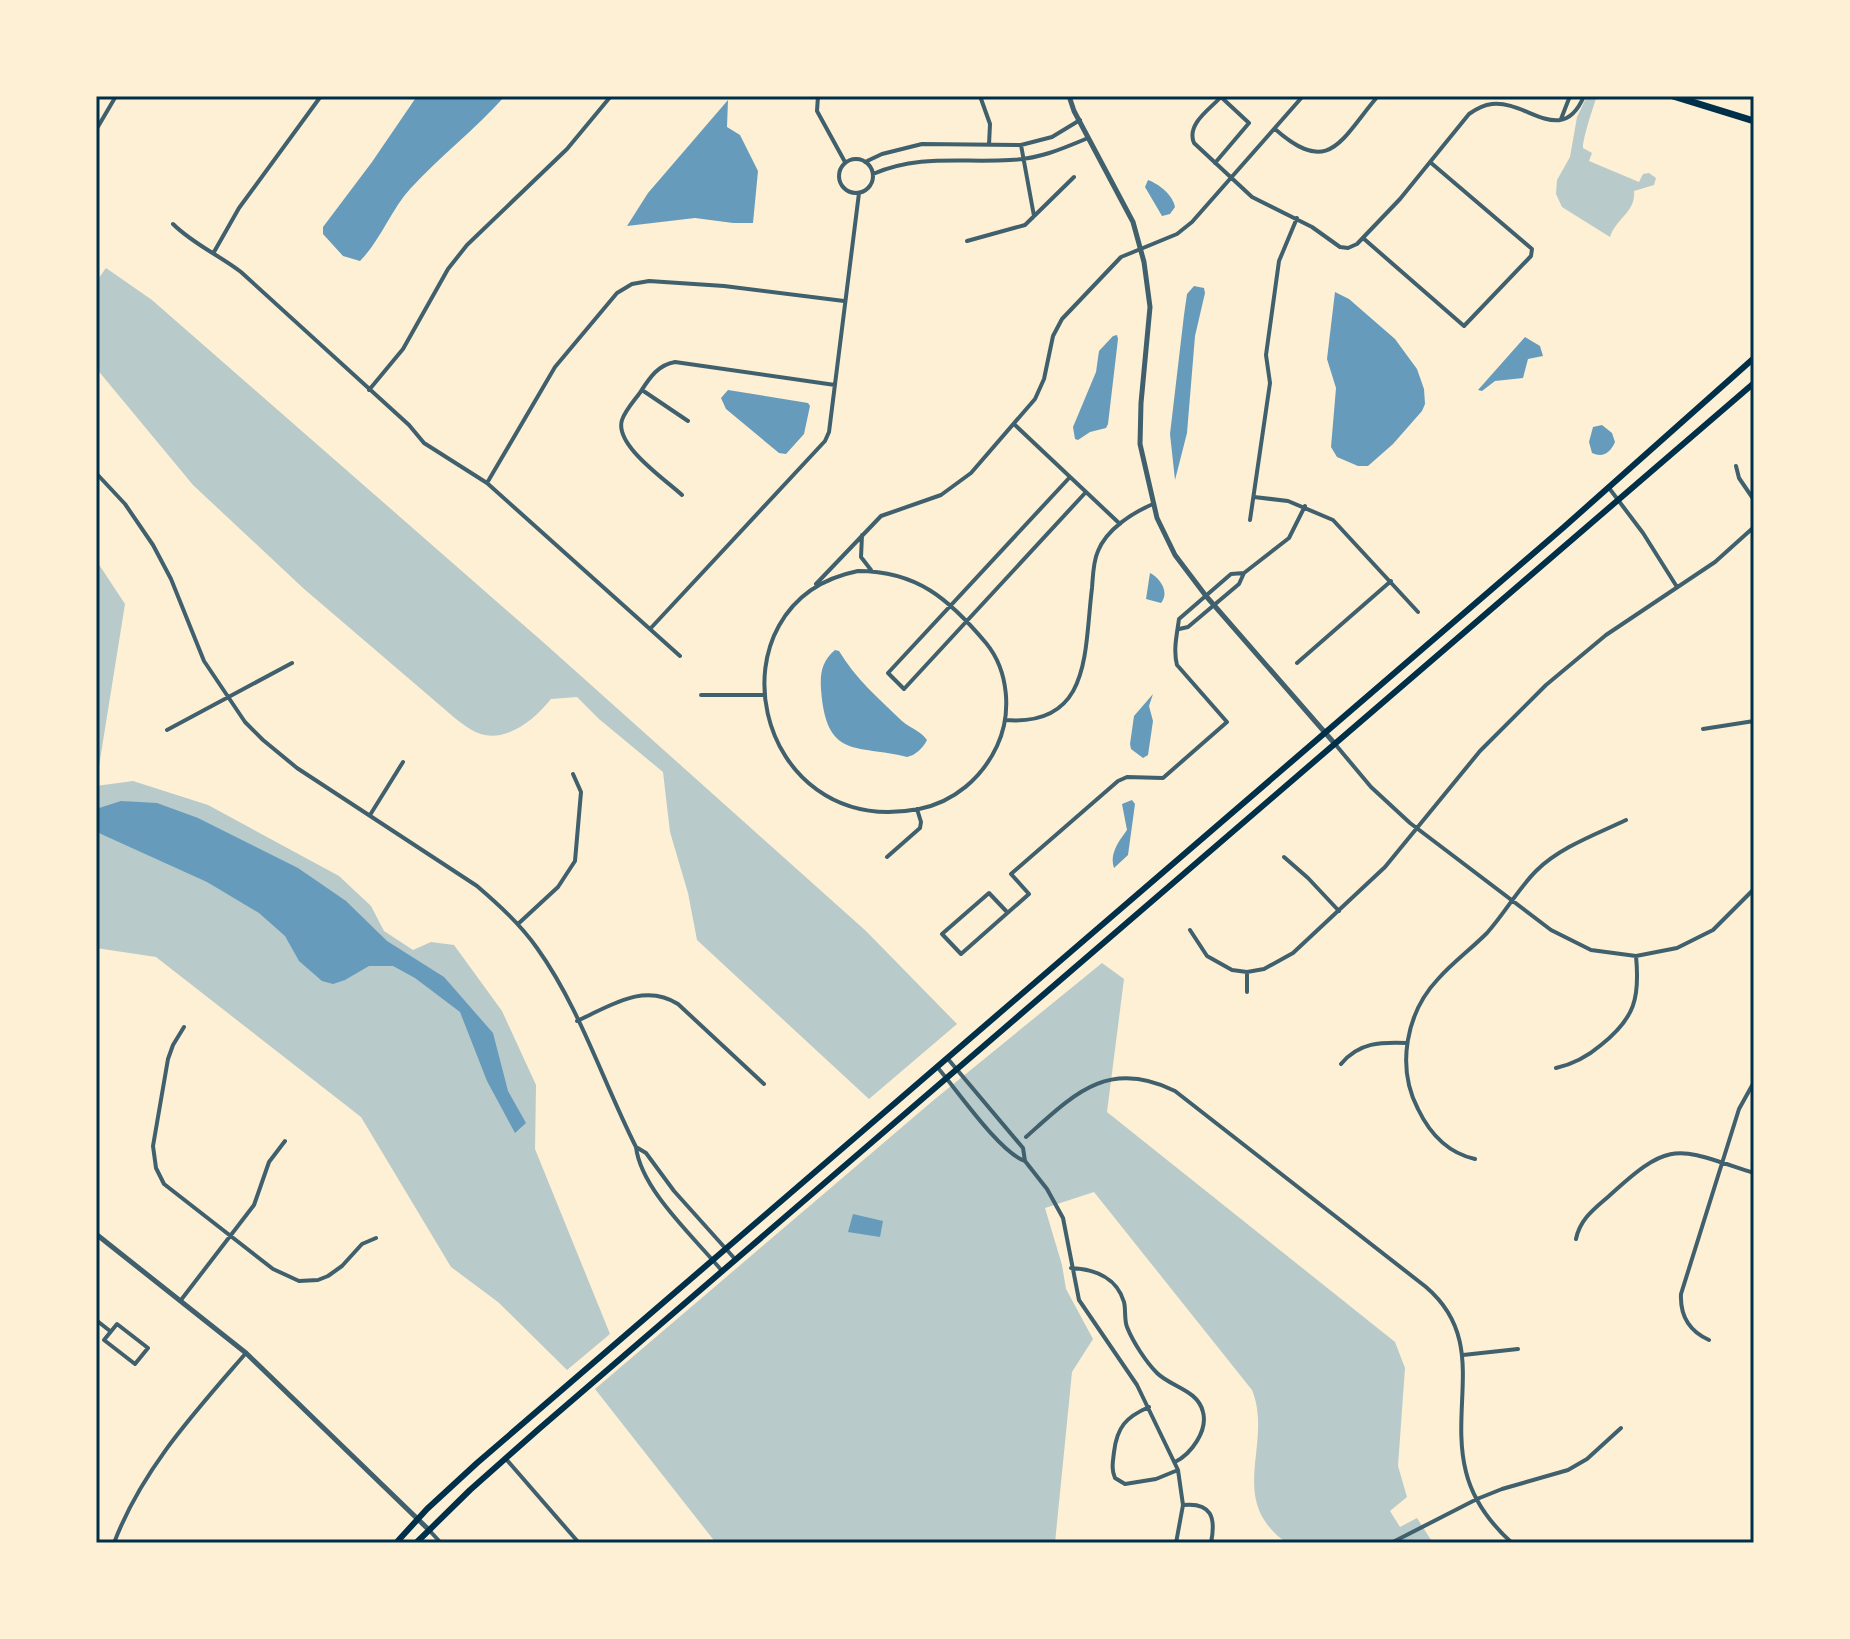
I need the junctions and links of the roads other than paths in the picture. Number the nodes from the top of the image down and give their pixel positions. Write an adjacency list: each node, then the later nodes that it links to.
1 (116, 96): 17 (street)
2 (321, 96): 36 (street)
3 (611, 96): 41 (street)
4 (818, 96): 24 (street)
5 (980, 96): 19 (street)
6 (1069, 96): 13 (street)
7 (1378, 96): 16 (street)
8 (1570, 96): 14 (street)
9 (1584, 96): 14 (street)
10 (1673, 96): 15 (main road)
11 (1221, 97): 25 (street); 25 (street)
12 (1304, 97): 16 (street)
13 (1080, 120): 18 (street); 20 (street)
14 (1560, 121): 23 (street)
15 (1754, 121)
16 (1275, 129): 28 (street)
17 (96, 130)
18 (1089, 137): 21 (street); 35 (street)
19 (989, 145): 20 (street); 22 (street)
20 (1021, 145): 21 (street)
21 (1023, 159): 26 (street); 30 (street)
22 (865, 162): 24 (street); 26 (street)
23 (1430, 162): 33 (street); 33 (street)
24 (845, 163): 29 (street)
25 (1215, 163): 28 (street)
26 (873, 174): 29 (street)
27 (1074, 177): 30 (street)
28 (1230, 178): 31 (street); 35 (street)
29 (859, 193): 37 (street)
30 (1034, 216): 34 (street)
31 (1297, 218): 33 (street); 52 (street)
32 (173, 224): 36 (street)
33 (1363, 238)
34 (967, 241)
35 (1140, 247): 44 (street); 55 (street)
36 (214, 252): 41 (street)
37 (845, 301): 40 (street); 48 (street)
38 (1754, 358): 49 (main road)
39 (1754, 383): 53 (main road)
40 (835, 385): 42 (street); 71 (street)
41 (369, 390): 48 (street)
42 (642, 390): 43 (street); 51 (street)
43 (688, 421)
44 (1015, 425): 47 (street); 60 (street)
45 (1736, 466): 54 (street)
46 (96, 473): 78 (street)
47 (1070, 477): 50 (street); 68 (street)
48 (487, 483): 71 (street)
49 (1609, 488): 53 (street); 83 (main road)
50 (1086, 492): 58 (street); 70 (street)
51 (682, 495)
52 (1254, 497): 56 (street); 57 (street)
53 (1618, 500): 64 (street); 84 (main road)
54 (1754, 500)
55 (1153, 504): 58 (street); 66 (street)
56 (1305, 506): 62 (street); 63 (street)
57 (1250, 520)
58 (1120, 524): 79 (street)
59 (1754, 527): 64 (street)
60 (863, 532): 61 (street); 65 (street)
61 (872, 571): 65 (street); 68 (street)
62 (1244, 573): 66 (street); 67 (street)
63 (1391, 581): 69 (street); 75 (street)
64 (1677, 587): 90 (street)
65 (812, 588): 77 (street)
66 (1206, 596): 67 (street); 72 (street)
67 (1214, 605): 72 (street); 83 (street)
68 (949, 607): 70 (street); 70 (street)
69 (1418, 612)
70 (966, 622): 79 (street)
71 (650, 629): 73 (street)
72 (1178, 630): 96 (street)
73 (680, 656)
74 (292, 663): 78 (street)
75 (1297, 663)
76 (701, 695): 77 (street)
77 (764, 695): 87 (street)
78 (228, 698): 82 (street); 88 (street)
79 (1005, 720): 87 (street)
80 (1754, 721): 81 (street)
81 (1703, 729)
82 (167, 730)
83 (1325, 733): 84 (street); 105 (main road)
84 (1335, 744): 90 (street); 109 (main road)
85 (403, 762): 88 (street)
86 (573, 774): 97 (street)
87 (917, 809): 91 (street)
88 (370, 815): 97 (street)
89 (1626, 820): 94 (street)
90 (1418, 829): 94 (street); 95 (street)
91 (887, 857)
92 (1284, 857): 95 (street)
93 (1754, 889): 99 (street)
94 (1512, 900): 99 (street); 104 (street)
95 (1339, 911): 100 (street)
96 (1007, 912): 96 (street)
97 (518, 924): 102 (street)
98 (1190, 930): 100 (street)
99 (1636, 956): 108 (street)
100 (1247, 972): 101 (street)
101 (1247, 992)
102 (577, 1021): 112 (street); 115 (street)
103 (184, 1027): 121 (street)
104 (1407, 1043): 106 (street); 116 (street)
105 (948, 1059): 107 (main road); 109 (street)
106 (1341, 1064)
107 (938, 1068): 110 (street); 124 (main road)
108 (1556, 1068)
109 (957, 1070): 110 (main road); 117 (street)
110 (947, 1079): 117 (street); 126 (main road)
111 (1754, 1082): 118 (street)
112 (764, 1084)
113 (1026, 1137): 135 (street)
114 (285, 1141): 121 (street)
115 (636, 1147): 124 (street); 125 (street)
116 (1475, 1159)
117 (1025, 1161): 127 (street)
118 (1723, 1163): 119 (street); 123 (street); 132 (street)
119 (1754, 1173)
120 (96, 1234): 129 (street)
121 (231, 1236): 122 (street); 129 (street)
122 (376, 1238)
123 (1576, 1239)
124 (726, 1249): 125 (main road); 126 (street)
125 (713, 1260): 128 (street); 144 (main road)
126 (736, 1260): 128 (main road)
127 (1071, 1268): 136 (street); 139 (street)
128 (722, 1271): 138 (main road)
129 (181, 1300): 134 (street)
130 (96, 1320): 131 (street)
131 (110, 1332): 131 (street)
132 (1709, 1340)
133 (1518, 1349): 135 (street)
134 (246, 1353): 144 (street); 147 (street)
135 (1463, 1355): 141 (street)
136 (1149, 1407): 139 (street); 140 (street)
137 (1621, 1428): 141 (street)
138 (506, 1459): 145 (main road); 151 (street)
139 (1175, 1462): 140 (street)
140 (1178, 1470): 142 (street)
141 (1477, 1499): 154 (street); 155 (street)
142 (1183, 1505): 152 (street); 153 (street)
143 (1754, 1510): 146 (street)
144 (418, 1518): 145 (street); 148 (main road)
145 (429, 1530): 149 (main road); 150 (street)
146 (1753, 1542)
147 (114, 1543)
148 (396, 1543)
149 (416, 1543)
150 (441, 1543)
151 (579, 1543)
152 (1176, 1543)
153 (1211, 1543)
154 (1391, 1543)
155 (1512, 1543)

